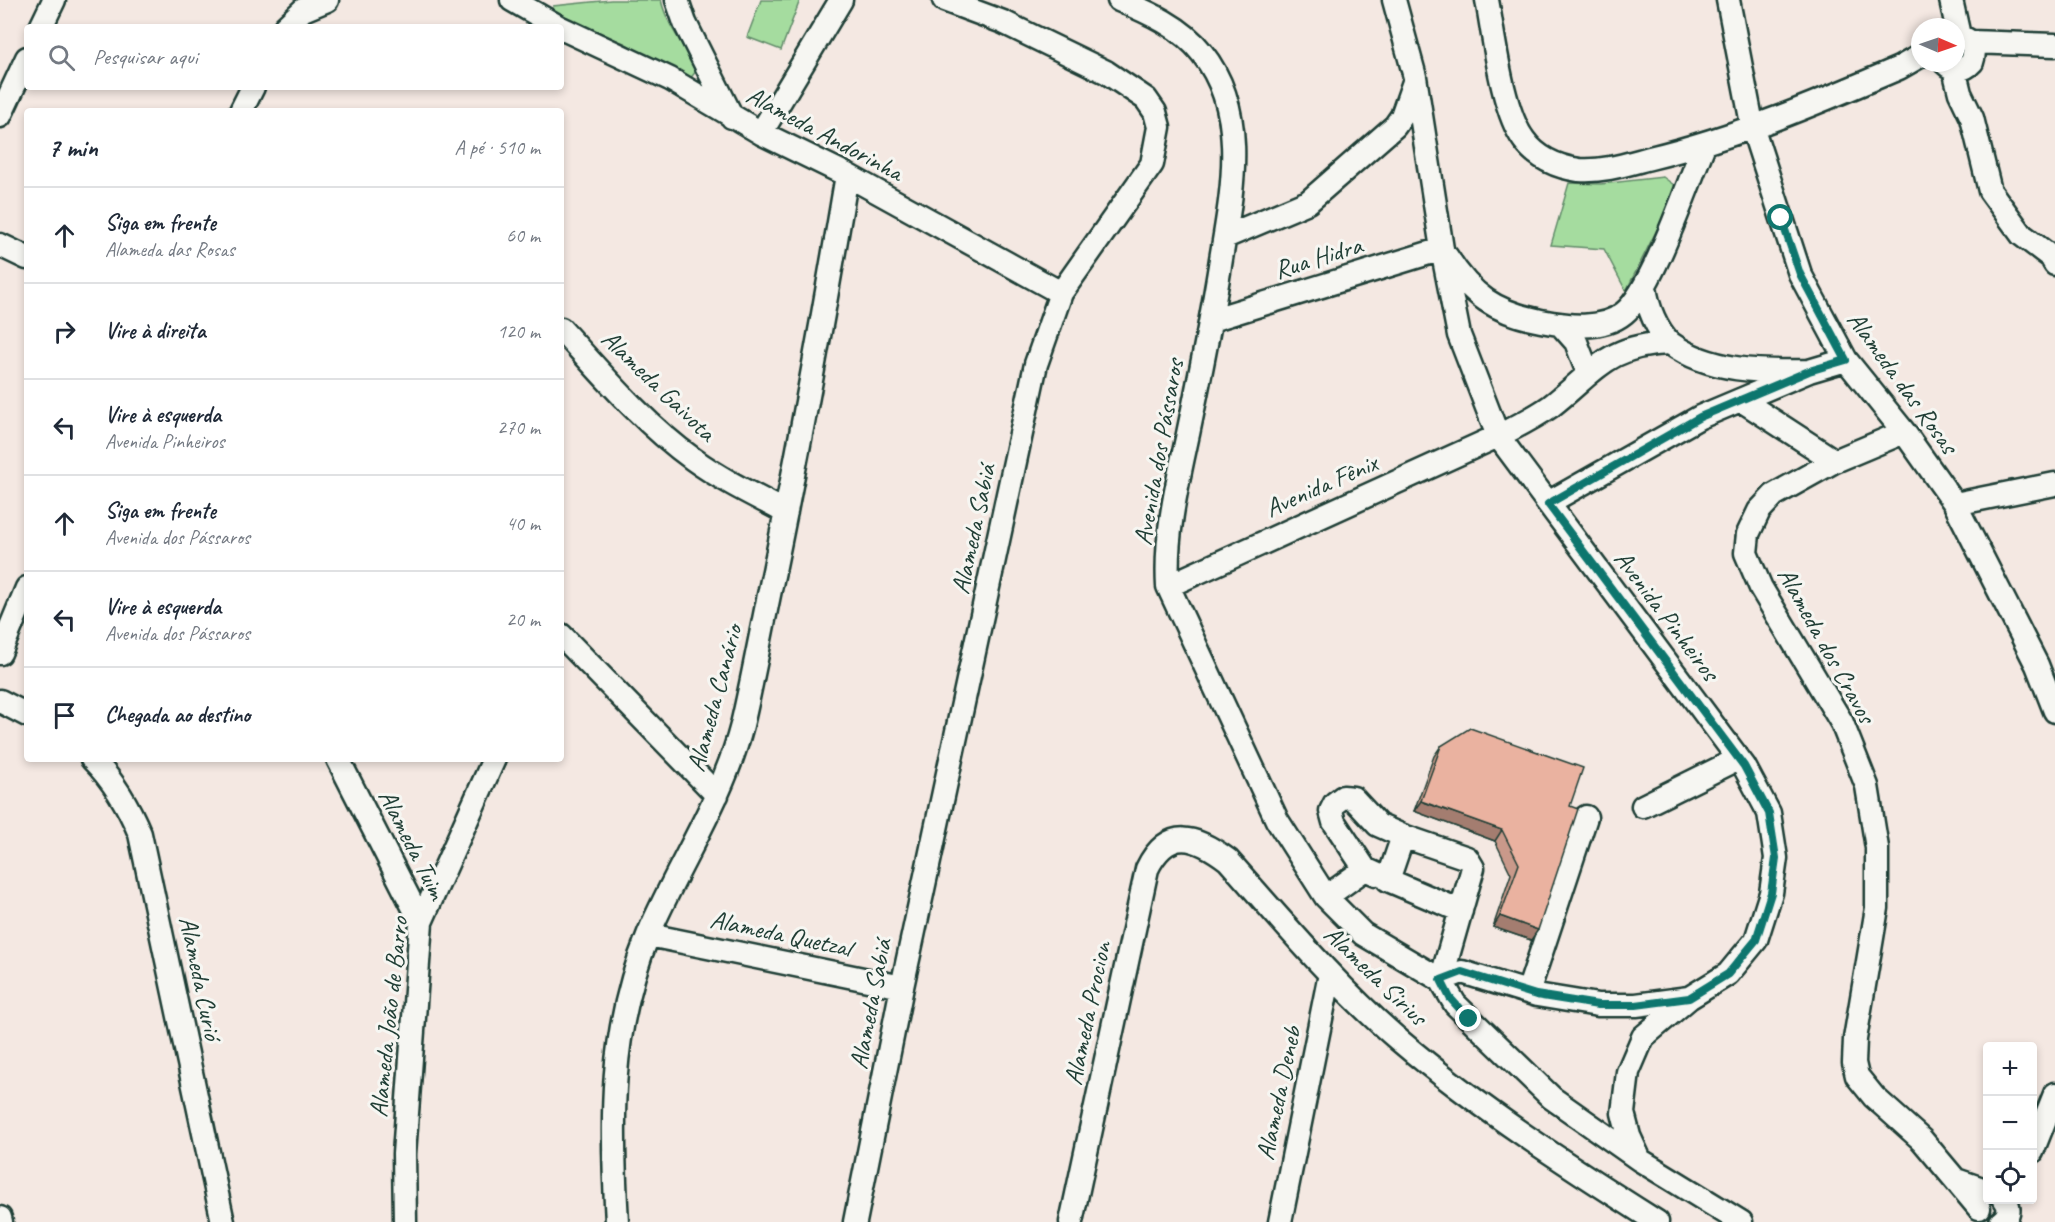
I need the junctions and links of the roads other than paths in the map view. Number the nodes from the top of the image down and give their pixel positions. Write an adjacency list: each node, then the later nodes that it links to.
1 (54, 0): 15 (street)
2 (327, 0): 16 (street)
3 (677, 0): 30 (street)
4 (841, 0): 32 (street)
5 (944, 0): 41 (street, Alameda Sabiá)
6 (1394, 0): 26 (street)
7 (1487, 0): 33 (street)
8 (1728, 0): 31 (street, Alameda das Rosas)
9 (1942, 0): 13 (street)
10 (1951, 0): 14 (street)
11 (1128, 2): 35 (street, Avenida dos Pássaros)
12 (524, 4): 17 (street, Alameda Andorinha)
13 (1948, 18)
14 (1953, 18)
15 (43, 24)
16 (288, 24)
17 (555, 24)
18 (564, 29): 30 (street, Alameda Andorinha)
19 (2055, 45): 20 (street)
20 (1965, 52)
21 (1911, 61): 24 (street)
22 (24, 64): 29 (street)
23 (1911, 65): 24 (street)
24 (1899, 68): 31 (street)
25 (1959, 72): 39 (street)
26 (1415, 77): 35 (street); 37 (street)
27 (252, 90): 28 (street)
28 (242, 108)
29 (0, 116)
30 (732, 117): 32 (street, Alameda Andorinha)
31 (1753, 129): 33 (street); 46 (street, Alameda das Rosas)
32 (762, 133): 34 (street, Alameda Andorinha)
33 (1704, 146): 40 (street)
34 (847, 175): 41 (street, Alameda Andorinha); 56 (street, Alameda Canário)
35 (1225, 237): 42 (street, Avenida dos Pássaros)
36 (0, 246): 38 (street)
37 (1442, 249): 42 (street, Rua Hidra); 43 (street); 51 (street, Avenida Pinheiros)
38 (24, 257)
39 (2054, 259)
40 (1645, 288): 43 (street); 45 (street)
41 (1060, 293): 81 (street, Alameda Sabiá)
42 (1211, 320): 57 (street, Avenida dos Pássaros)
43 (1560, 324): 48 (street)
44 (564, 332): 56 (street, Alameda Gaivota)
45 (1670, 343): 47 (street); 48 (street, Avenida Fênix)
46 (1846, 360): 47 (street); 50 (street, Alameda das Rosas)
47 (1809, 371): 49 (street)
48 (1588, 373): 51 (street, Avenida Fênix)
49 (1741, 399): 52 (street); 54 (street)
50 (1904, 432): 52 (street, Alameda dos Cravos); 55 (street, Alameda das Rosas)
51 (1498, 436): 54 (street, Avenida Pinheiros); 57 (street, Avenida Fênix)
52 (1835, 461): 87 (street, Alameda dos Cravos)
53 (2055, 484): 55 (street)
54 (1548, 504): 64 (street, Avenida Pinheiros)
55 (1955, 504): 62 (street, Alameda das Rosas)
56 (786, 512): 68 (street, Alameda Canário)
57 (1168, 586): 75 (street, Avenida dos Pássaros)
58 (24, 595): 60 (street)
59 (564, 639): 68 (street)
60 (0, 653)
61 (0, 701): 63 (street)
62 (2055, 711)
63 (24, 713)
64 (1738, 759): 69 (street); 83 (street, Avenida Pinheiros)
65 (95, 762): 91 (street, Alameda Curió)
66 (340, 762): 77 (street, Alameda Tuim)
67 (493, 762): 77 (street, Alameda João de Barro)
68 (717, 795): 78 (street, Alameda Canário)
69 (1643, 806)
70 (1586, 818): 82 (street)
71 (1403, 836): 73 (street); 74 (street); 76 (street)
72 (1187, 839): 79 (street, Alameda Sirius); 89 (street, Alameda Procion)
73 (1365, 868): 74 (street); 75 (street)
74 (1388, 880): 76 (street)
75 (1326, 897): 80 (street, Avenida dos Pássaros)
76 (1461, 911): 80 (street)
77 (421, 922): 92 (street, Alameda João de Barro)
78 (649, 935): 81 (street, Alameda Quetzal); 93 (street, Alameda Canário)
79 (1330, 974): 95 (street, Alameda Deneb); 96 (street, Alameda Sirius)
80 (1441, 980): 82 (street); 86 (street, Avenida dos Pássaros)
81 (902, 987): 94 (street, Alameda Sabiá)
82 (1532, 994): 83 (street, Avenida Pinheiros)
83 (1689, 998): 86 (street, Avenida Pinheiros)
84 (2055, 1094): 85 (street)
85 (2033, 1150)
86 (1640, 1160): 97 (street, Avenida dos Pássaros)
87 (1983, 1202)
88 (0, 1218): 90 (street)
89 (1077, 1221)
90 (1, 1222)
91 (223, 1222)
92 (405, 1222)
93 (617, 1222)
94 (855, 1222)
95 (1280, 1222)
96 (1657, 1222)
97 (1741, 1222)

